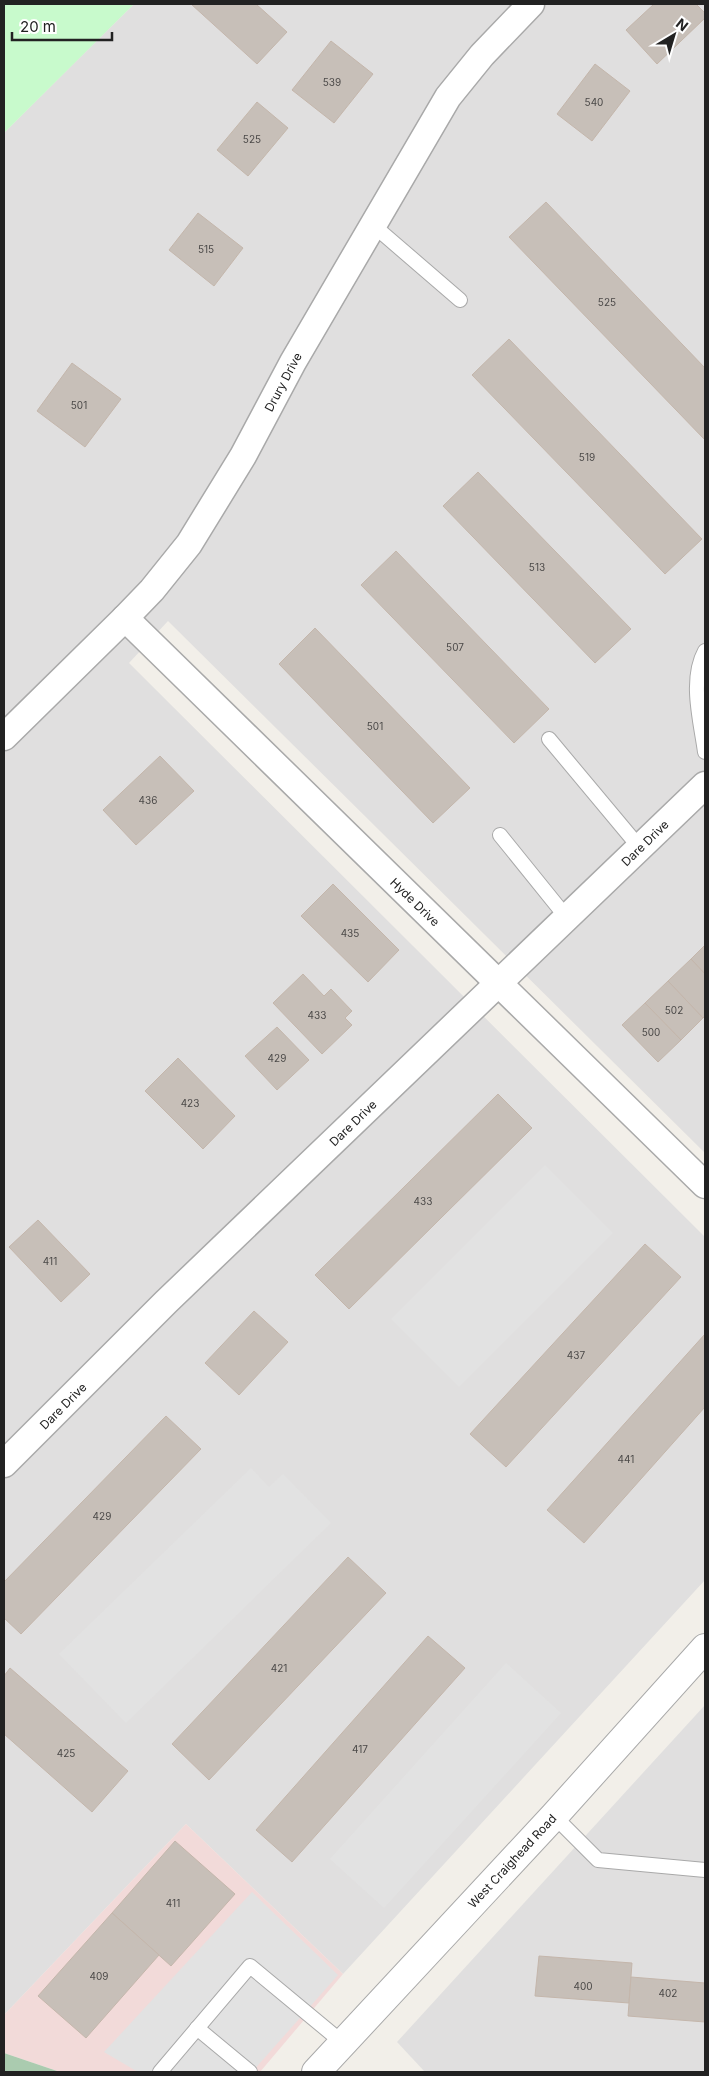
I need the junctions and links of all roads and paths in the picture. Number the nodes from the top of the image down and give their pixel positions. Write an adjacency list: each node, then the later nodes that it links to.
1 (531, 4): 2 (street, Drury Drive)
2 (373, 225): 3 (lane); 4 (street, Drury Drive)
3 (460, 300)
4 (125, 618): 6 (street, Drury Drive); 13 (street, Hyde Drive)
5 (705, 651): 8 (lane)
6 (4, 737)
7 (549, 739): 11 (lane)
8 (705, 752)
9 (705, 785): 11 (street, Dare Drive)
10 (500, 835): 12 (lane)
11 (640, 848): 12 (street, Dare Drive)
12 (567, 918): 13 (street, Dare Drive)
13 (499, 984): 14 (street, Hyde Drive); 15 (street, Dare Drive)
14 (705, 1185)
15 (4, 1464)
16 (705, 1648): 17 (street, West Craighead Road)
17 (554, 1816): 18 (lane); 20 (street, West Craighead Road)
18 (705, 1870)
19 (197, 2028): 20 (lane); 21 (lane); 22 (lane)
20 (343, 2043): 23 (street, West Craighead Road)
21 (160, 2072)
22 (250, 2072)
23 (316, 2072)

